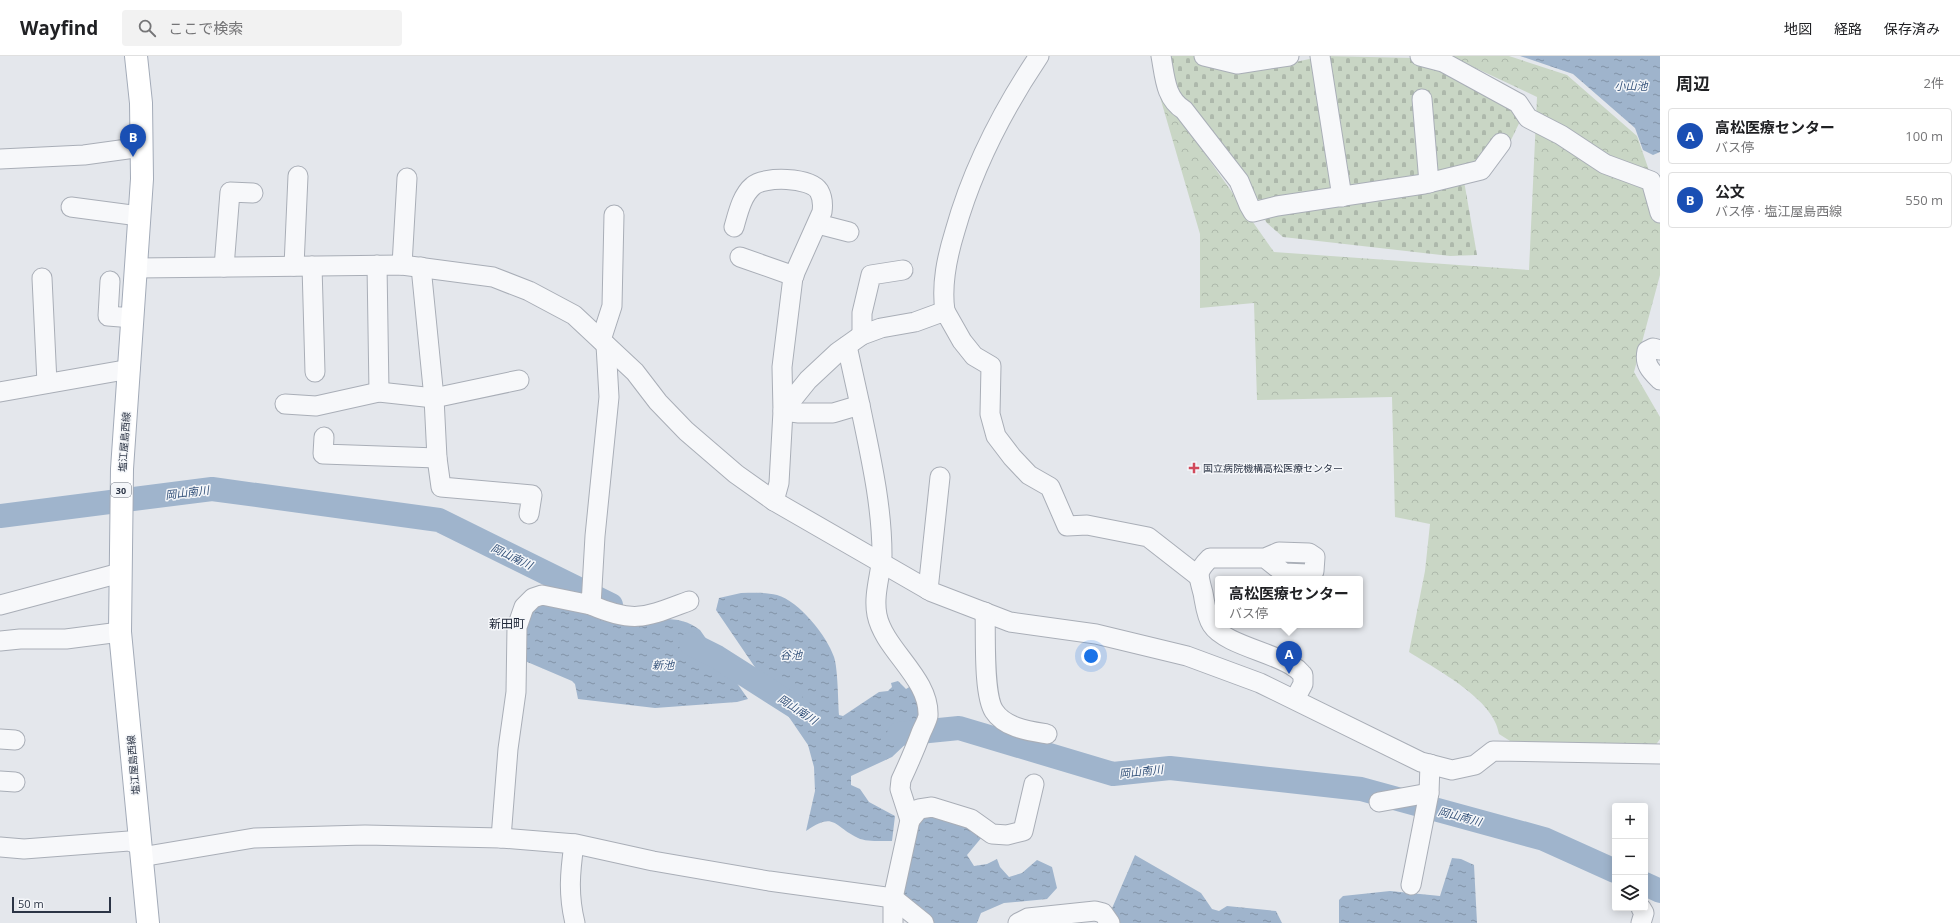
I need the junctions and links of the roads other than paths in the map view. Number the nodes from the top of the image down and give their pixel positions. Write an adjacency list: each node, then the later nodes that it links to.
1 (136, 56): 10 (main road, 塩江屋島西線 / 30)
2 (1039, 56): 36 (street)
3 (1161, 56): 16 (street)
4 (1204, 56): 5 (street)
5 (1289, 56)
6 (1320, 56): 16 (street)
7 (1420, 56): 18 (street)
8 (1422, 99): 14 (street)
9 (1501, 143): 14 (street)
10 (142, 147): 11 (street); 20 (main road, 塩江屋島西線 / 30)
11 (0, 159)
12 (298, 176): 27 (street)
13 (406, 178): 26 (street)
14 (1429, 183): 16 (street)
15 (253, 193): 29 (street)
16 (1342, 196)
17 (71, 207): 20 (street)
18 (1660, 213)
19 (614, 215): 39 (street)
20 (140, 216): 31 (main road, 塩江屋島西線 / 30)
21 (818, 224): 22 (street); 23 (street); 33 (street)
22 (734, 227)
23 (849, 232)
24 (740, 257): 33 (street)
25 (377, 265): 26 (street); 28 (street); 47 (street)
26 (402, 265): 30 (street)
27 (294, 266): 28 (street); 29 (street)
28 (312, 266): 42 (street)
29 (224, 267): 31 (street)
30 (421, 267): 39 (street); 48 (street)
31 (136, 268): 37 (main road, 塩江屋島西線 / 30)
32 (903, 270): 38 (street)
33 (794, 276): 51 (street)
34 (42, 278): 45 (street)
35 (110, 281): 37 (street)
36 (945, 312): 38 (street); 60 (street)
37 (133, 318): 41 (main road, 塩江屋島西線 / 30)
38 (855, 340): 50 (street); 51 (street)
39 (603, 343): 55 (street); 64 (street)
40 (1660, 350): 44 (street)
41 (130, 369): 45 (street); 59 (main road, 塩江屋島西線 / 30)
42 (315, 372)
43 (519, 380): 48 (street)
44 (1660, 380)
45 (47, 384): 46 (street)
46 (0, 392)
47 (379, 392): 48 (street); 49 (street)
48 (434, 398): 53 (street)
49 (285, 404)
50 (860, 405): 51 (street); 58 (street)
51 (783, 411): 55 (street)
52 (324, 437): 53 (street)
53 (437, 458): 56 (street)
54 (940, 477): 61 (street)
55 (774, 501): 58 (street)
56 (529, 514)
57 (1266, 558): 60 (street)
58 (880, 563): 61 (street); 77 (street)
59 (120, 573): 63 (street); 66 (main road, 塩江屋島西線 / 30)
60 (1198, 576): 68 (street)
61 (928, 590): 65 (street)
62 (689, 601): 64 (street)
63 (0, 605)
64 (591, 605): 78 (street)
65 (985, 612): 69 (street); 71 (street)
66 (120, 632): 67 (street); 81 (main road, 塩江屋島西線 / 30)
67 (0, 641)
68 (1273, 656): 69 (street); 70 (street)
69 (1260, 683): 70 (street)
70 (1295, 699): 73 (street)
71 (1047, 734)
72 (1660, 754): 73 (street)
73 (1430, 764): 75 (street)
74 (1034, 784): 77 (street)
75 (1430, 793): 76 (street); 82 (street)
76 (1379, 802)
77 (910, 820): 83 (street)
78 (501, 838): 79 (street); 81 (street)
79 (574, 844): 83 (street); 86 (street)
80 (0, 847): 81 (street)
81 (140, 851): 85 (main road, 塩江屋島西線 / 30)
82 (1411, 885)
83 (893, 898): 87 (street); 88 (street)
84 (1643, 911): 91 (street)
85 (148, 923)
86 (575, 923)
87 (893, 923)
88 (924, 923)
89 (1018, 923): 90 (street)
90 (1110, 923)
91 (1641, 923)

